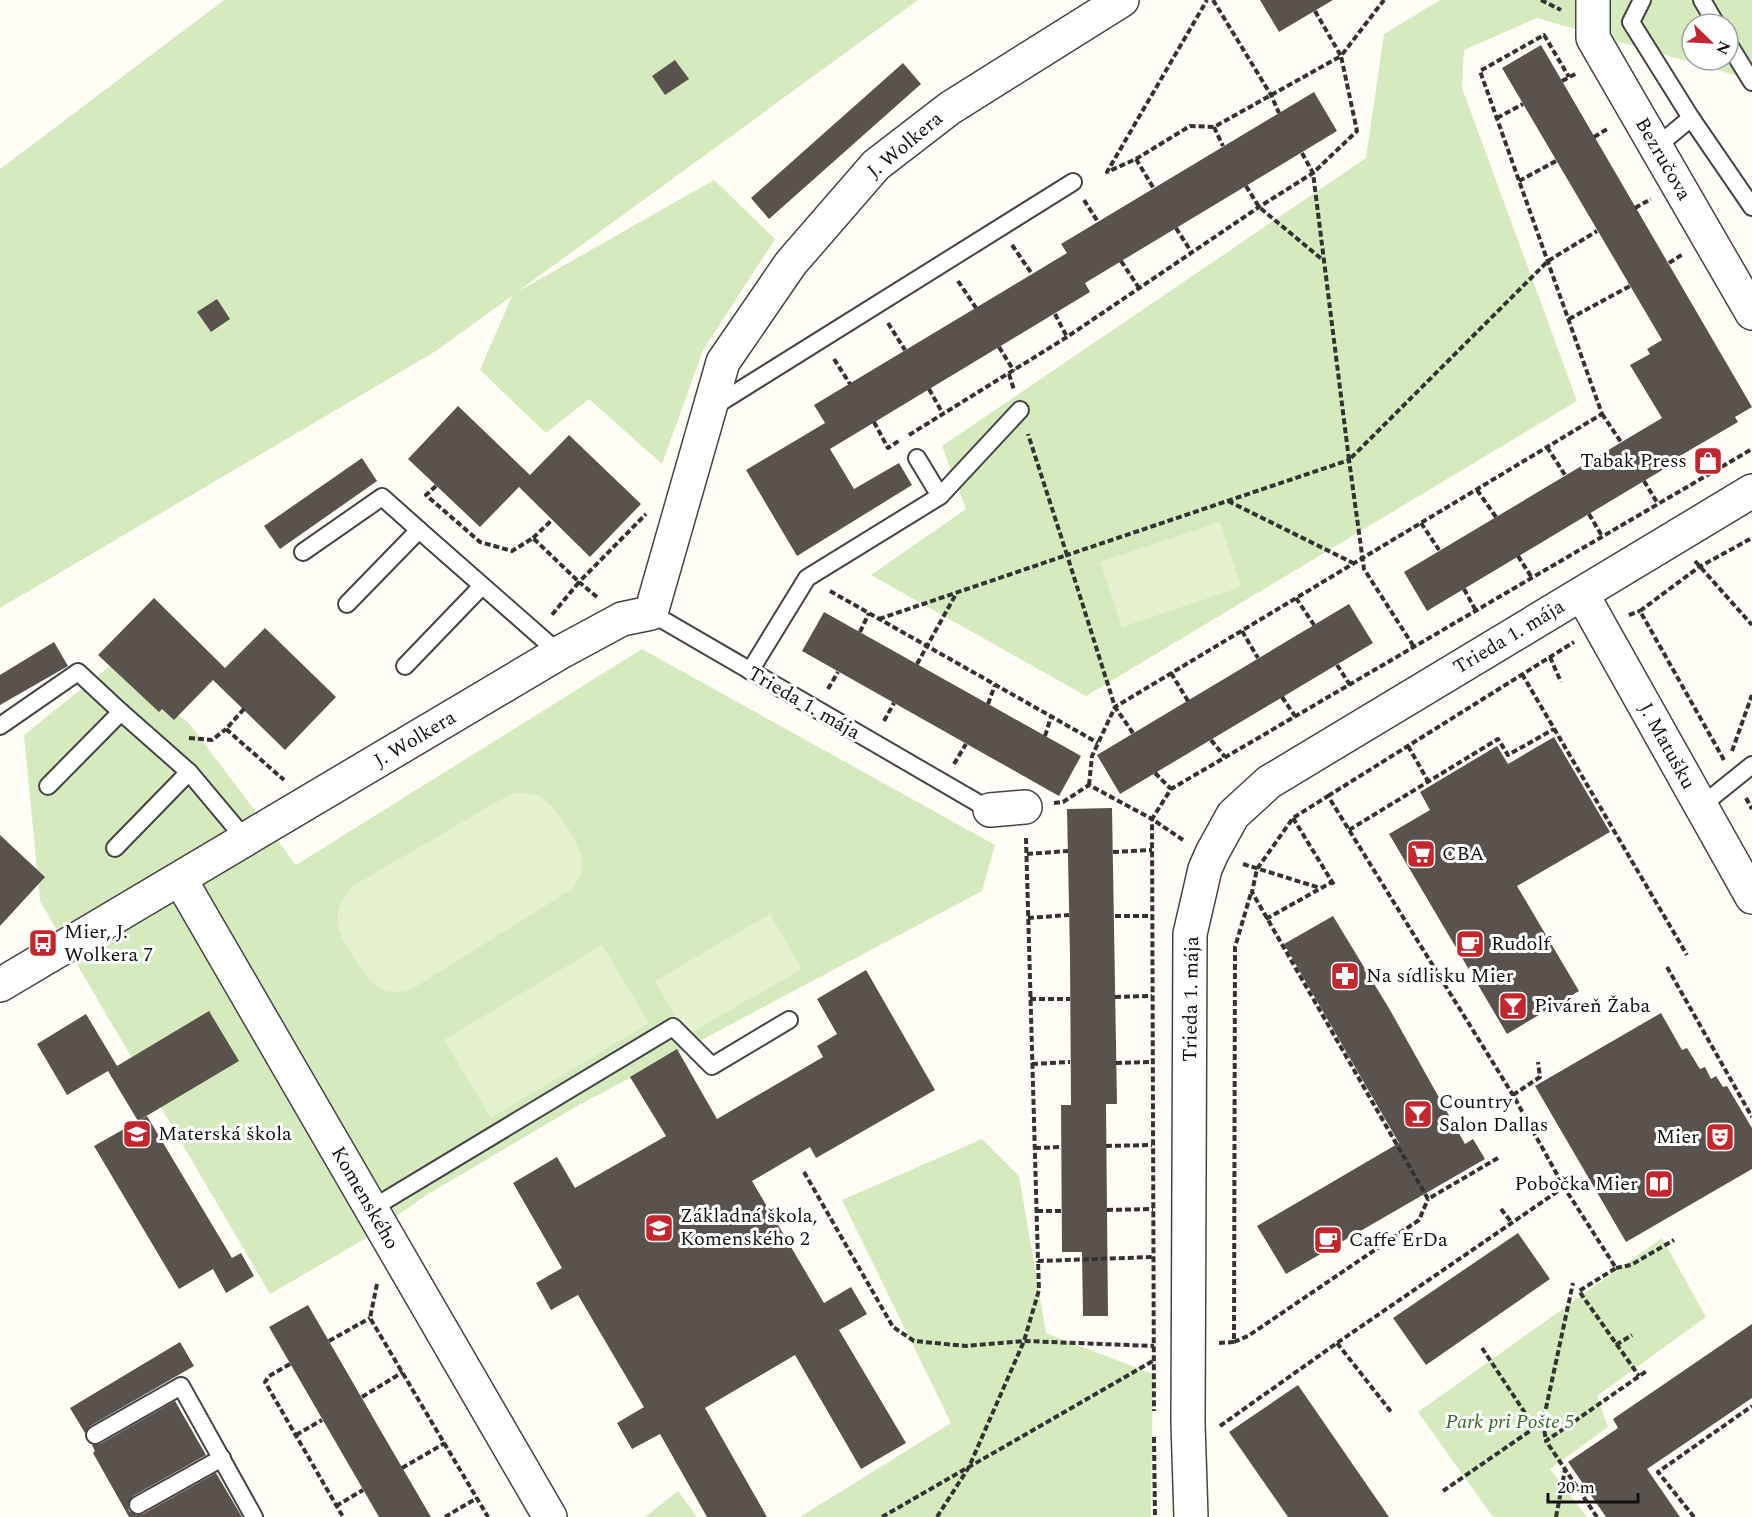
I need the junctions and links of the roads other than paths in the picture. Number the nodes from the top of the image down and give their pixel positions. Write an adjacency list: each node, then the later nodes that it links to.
1 (1122, 0): 11 (street, J. Wolkera)
2 (1593, 0): 7 (street, Bezručova)
3 (1642, 0): 6 (lane)
4 (1740, 62): 5 (lane)
5 (1752, 82)
6 (1691, 118): 7 (lane); 9 (lane)
7 (1656, 147): 10 (street, Bezručova)
8 (1074, 182): 11 (lane)
9 (1752, 207)
10 (1752, 313)
11 (710, 408): 21 (street, J. Wolkera)
12 (1020, 410): 15 (lane)
13 (916, 458): 15 (lane)
14 (1752, 491): 19 (street, Trieda 1. mája)
15 (940, 496): 24 (lane)
16 (419, 531): 17 (lane); 18 (lane); 20 (lane)
17 (303, 552)
18 (482, 586): 22 (lane); 23 (lane)
19 (1582, 594): 30 (street, J. Matušku); 45 (street, Trieda 1. mája)
20 (347, 604)
21 (651, 613): 22 (street, J. Wolkera); 24 (lane, Trieda 1. mája)
22 (559, 653): 33 (street, J. Wolkera)
23 (405, 666)
24 (750, 671): 32 (lane, Trieda 1. mája)
25 (121, 712): 26 (lane); 28 (lane); 29 (lane)
26 (0, 726)
27 (1752, 765): 30 (lane)
28 (189, 772): 33 (lane); 34 (lane)
29 (48, 786)
30 (1701, 806): 36 (street, J. Matušku)
31 (1025, 807): 32 (street, Trieda 1. mája)
32 (990, 810)
33 (246, 840): 35 (street, J. Wolkera)
34 (115, 848)
35 (180, 879): 37 (street, J. Wolkera); 39 (street, Komenského)
36 (1752, 897)
37 (0, 985)
38 (789, 1020): 39 (lane)
39 (371, 1209): 44 (street, Komenského)
40 (95, 1436): 41 (lane)
41 (222, 1458): 42 (lane); 43 (lane)
42 (138, 1505)
43 (254, 1517)
44 (550, 1517)
45 (1191, 1517)

